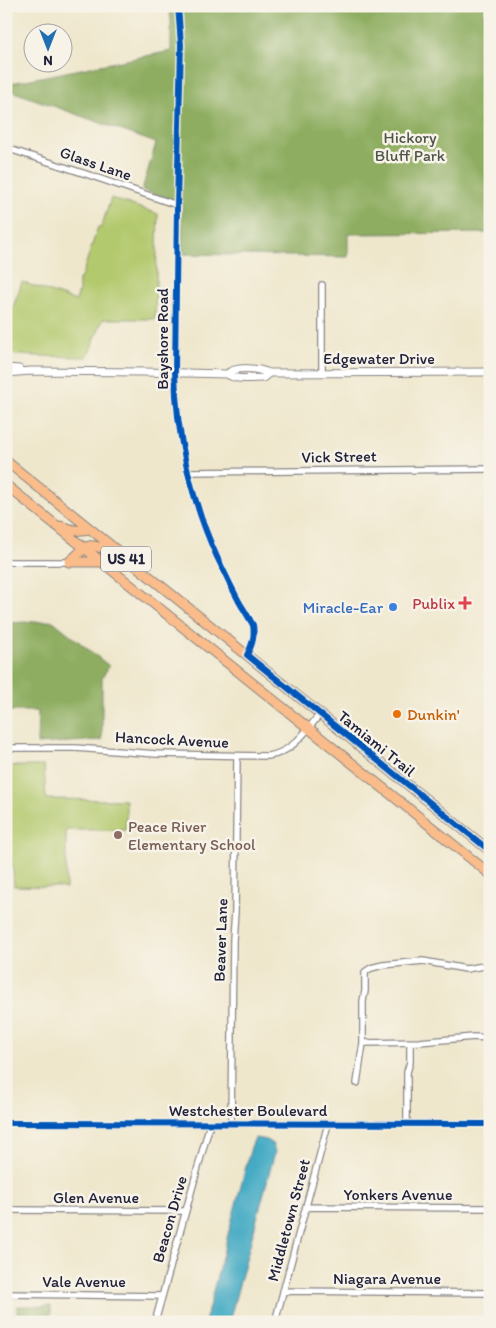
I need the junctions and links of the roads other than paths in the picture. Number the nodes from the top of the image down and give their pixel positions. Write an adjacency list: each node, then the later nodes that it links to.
1 (178, 6): 3 (street, Bayshore Road)
2 (6, 148): 3 (street, Glass Lane)
3 (177, 206): 7 (street, Bayshore Road)
4 (322, 285): 8 (street)
5 (6, 368): 6 (street, Edgewater Drive)
6 (31, 371): 7 (street, Edgewater Drive); 10 (street, Edgewater Drive)
7 (175, 372): 8 (street, Edgewater Drive); 13 (street, Bayshore Road)
8 (322, 372): 9 (street, Edgewater Drive)
9 (490, 372)
10 (6, 373)
11 (6, 461): 16 (main road, Tamiami Trail / US 41)
12 (490, 468): 13 (street, Vick Street)
13 (188, 472): 22 (street, Bayshore Road)
14 (6, 485): 15 (main road, Tamiami Trail / US 41)
15 (55, 524): 16 (main road); 17 (main road, Tamiami Trail / US 41)
16 (89, 529): 18 (main road, Tamiami Trail / US 41)
17 (84, 548): 18 (main road); 20 (main road); 21 (main road, Tamiami Trail / US 41)
18 (120, 553): 22 (main road, Tamiami Trail / US 41)
19 (6, 562): 20 (street)
20 (68, 562): 21 (main road)
21 (101, 562): 24 (main road, Tamiami Trail / US 41)
22 (247, 655): 23 (main road, Tamiami Trail / US 41)
23 (320, 714): 24 (street, Hancock Avenue); 27 (main road, Tamiami Trail / US 41)
24 (308, 729): 26 (street, Hancock Avenue); 28 (main road, Tamiami Trail / US 41)
25 (6, 748): 26 (street, Hancock Avenue)
26 (238, 756): 38 (street, Beaver Lane)
27 (490, 851)
28 (475, 862): 29 (main road); 30 (main road, Tamiami Trail / US 41)
29 (490, 868)
30 (490, 874)
31 (490, 965): 33 (street)
32 (490, 1038): 34 (street)
33 (363, 1042): 34 (street); 35 (street)
34 (410, 1042): 40 (street)
35 (357, 1083)
36 (6, 1123): 37 (street, Westchester Boulevard)
37 (210, 1124): 38 (street, Westchester Boulevard); 45 (street, Beacon Drive)
38 (231, 1124): 39 (street, Westchester Boulevard)
39 (328, 1124): 40 (street, Westchester Boulevard); 42 (street, Middletown Street)
40 (407, 1124): 41 (street, Westchester Boulevard)
41 (490, 1124)
42 (306, 1207): 43 (street, Yonkers Avenue); 46 (street, Middletown Street)
43 (490, 1208)
44 (6, 1210): 45 (street, Glen Avenue)
45 (185, 1211): 49 (street, Beacon Drive)
46 (283, 1291): 47 (street, Niagara Avenue); 51 (street, Middletown Street)
47 (490, 1293)
48 (6, 1294): 49 (street, Vale Avenue)
49 (162, 1296): 50 (street, Beacon Drive)
50 (155, 1322)
51 (275, 1322)

